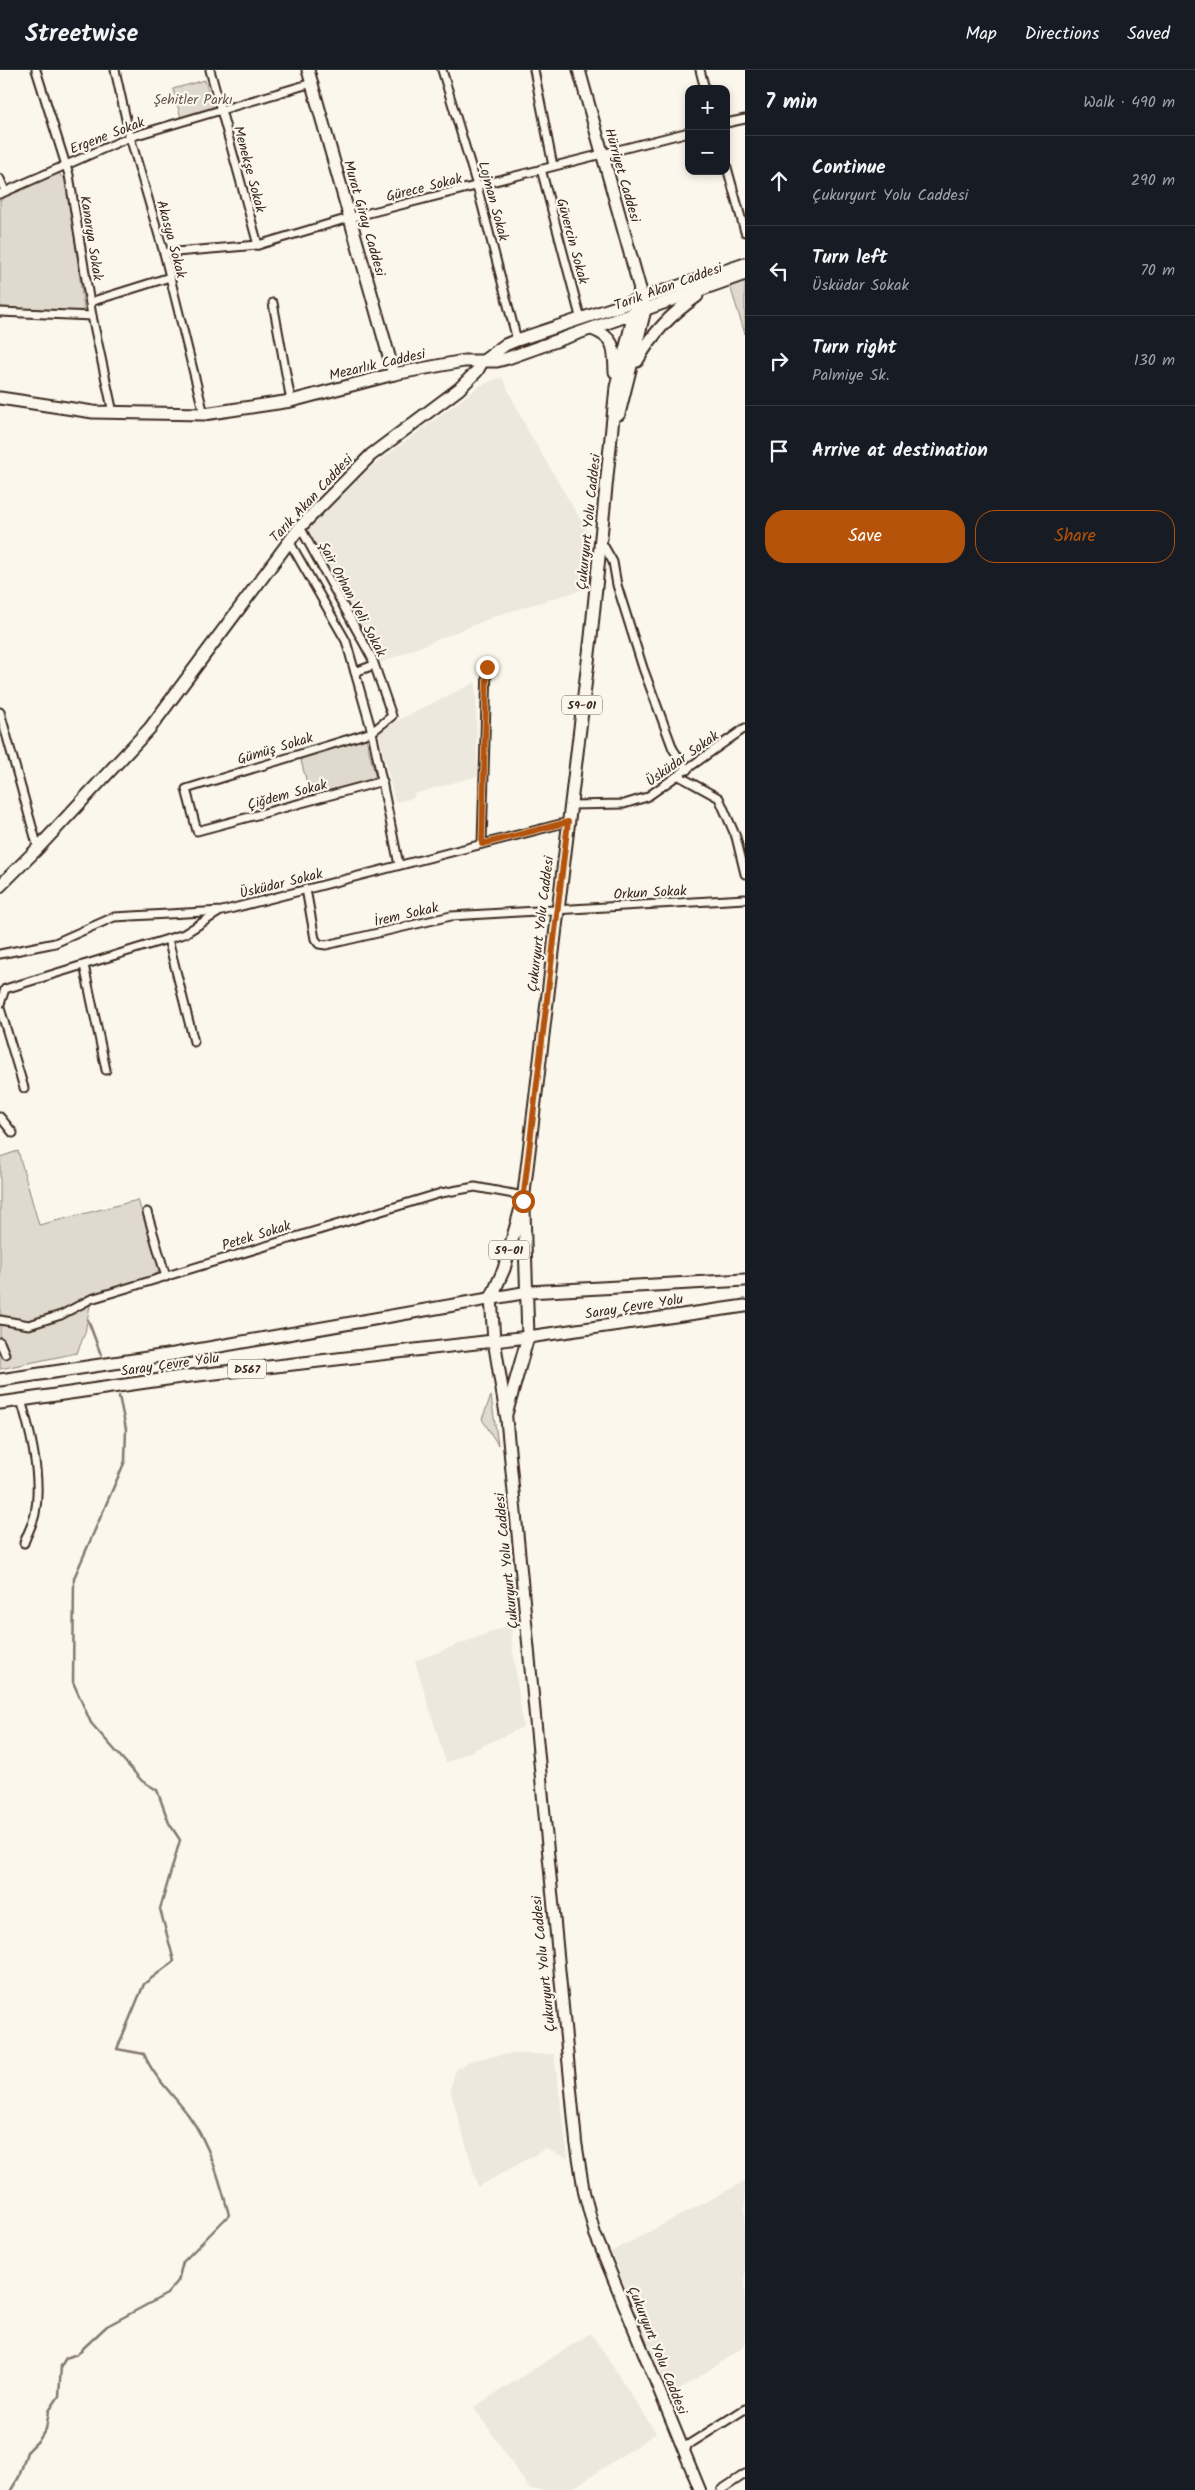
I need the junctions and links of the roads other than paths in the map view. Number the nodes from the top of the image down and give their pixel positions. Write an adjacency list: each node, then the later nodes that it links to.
1 (36, 70): 16 (street, Kanarya Sokak)
2 (115, 70): 14 (street, Akasya Sokak)
3 (210, 70): 10 (street, Menekşe Sokak)
4 (442, 70): 21 (street, Lojman Sokak)
5 (534, 70): 17 (street)
6 (579, 70): 15 (main road, Hürriyet Caddesi)
7 (700, 70): 9 (street)
8 (311, 74): 10 (street, Ergene Sokak); 23 (main road, Murat Giray Caddesi)
9 (704, 85)
10 (222, 111): 14 (street, Ergene Sokak); 25 (street, Menekşe Sokak)
11 (745, 119): 12 (street)
12 (730, 122)
13 (685, 133): 15 (street, Gürece Sokak)
14 (130, 137): 16 (street, Ergene Sokak); 26 (street, Akasya Sokak)
15 (602, 155): 17 (street, Gürece Sokak); 31 (main road, Hürriyet Caddesi)
16 (66, 164): 22 (street, Ergene Sokak); 32 (street, Kanarya Sokak)
17 (553, 166): 18 (street, Gürece Sokak)
18 (541, 169): 21 (street, Gürece Sokak); 39 (street, Güvercin Sokak)
19 (729, 175): 24 (street)
20 (0, 179): 22 (street)
21 (477, 186): 23 (street, Gürece Sokak); 41 (street, Lojman Sokak)
22 (3, 193)
23 (349, 218): 25 (street, Gürece Sokak); 44 (main road, Murat Giray Caddesi)
24 (745, 232)
25 (258, 245): 26 (street, Gürece Sokak)
26 (164, 253): 29 (street, Akasya Sokak)
27 (745, 264): 31 (main road)
28 (745, 274): 30 (main road, Tarık Akan Caddesi)
29 (170, 277): 32 (street); 49 (street, Akasya Sokak)
30 (709, 287): 35 (main road, Tarık Akan Caddesi); 43 (main road, Çukuryurt Yolu Caddesi)
31 (644, 293): 33 (main road, Çukuryurt Yolu Caddesi); 35 (main road, Çukuryurt Yolu Caddesi)
32 (90, 302): 37 (street, Kanarya Sokak)
33 (636, 302): 38 (main road, Çukuryurt Yolu Caddesi / 59-01); 39 (main road)
34 (273, 303): 47 (street)
35 (646, 310): 38 (main road, Tarık Akan Caddesi); 43 (main road, Çukuryurt Yolu Caddesi)
36 (0, 312): 37 (street)
37 (92, 316): 48 (street, Kanarya Sokak)
38 (633, 316): 40 (main road, Tarık Akan Caddesi); 45 (main road, Çukuryurt Yolu Caddesi / 59-01)
39 (581, 320): 41 (main road)
40 (592, 329): 42 (main road, Tarık Akan Caddesi); 45 (main road, Çukuryurt Yolu Caddesi)
41 (517, 340): 42 (main road)
42 (482, 362): 44 (main road, Mezarlık Caddesi); 51 (main road, Tarık Akan Caddesi)
43 (630, 373): 50 (main road, Çukuryurt Yolu Caddesi)
44 (394, 374): 47 (main road, Mezarlık Caddesi)
45 (616, 387): 50 (main road, Çukuryurt Yolu Caddesi / 59-01)
46 (0, 398): 48 (main road, Mezarlık Caddesi)
47 (291, 401): 49 (main road, Mezarlık Caddesi)
48 (113, 412): 49 (main road, Mezarlık Caddesi)
49 (204, 414)
50 (612, 441): 52 (main road, Çukuryurt Yolu Caddesi / 59-01)
51 (300, 527): 53 (main road, Tarık Akan Caddesi); 54 (street, Şair Orhan Veli Sokak)
52 (600, 540): 60 (street); 63 (main road, Çukuryurt Yolu Caddesi / 59-01)
53 (289, 541): 56 (street, Şair Orhan Veli Sokak); 67 (main road, Tarık Akan Caddesi)
54 (374, 665): 56 (street); 59 (street, Şair Orhan Veli Sokak)
55 (487, 667): 66 (street)
56 (355, 672): 59 (street, Şair Orhan Veli Sokak)
57 (0, 712): 67 (street)
58 (745, 728): 60 (street, Üsküdar Sokak)
59 (372, 732): 62 (street, Şair Orhan Veli Sokak); 65 (street, Gümüş Sokak)
60 (687, 770): 61 (street, Üsküdar Sokak)
61 (679, 776): 63 (street, Üsküdar Sokak); 69 (street)
62 (383, 781): 65 (street, Çiğdem Sokak); 68 (street, Şair Orhan Veli Sokak)
63 (570, 806): 64 (main road, Çukuryurt Yolu Caddesi / 59-01)
64 (568, 822): 66 (street, Üsküdar Sokak); 73 (main road, Çukuryurt Yolu Caddesi / 59-01)
65 (197, 831)
66 (482, 844): 68 (street, Üsküdar Sokak)
67 (38, 848): 70 (main road, Tarık Akan Caddesi)
68 (399, 865): 71 (street, Üsküdar Sokak)
69 (745, 874)
70 (0, 886)
71 (306, 889): 73 (street, İrem Sokak); 74 (street, Üsküdar Sokak)
72 (745, 899): 73 (street, Orkun Sokak)
73 (557, 910): 85 (main road, Çukuryurt Yolu Caddesi / 59-01)
74 (222, 911): 75 (street); 76 (street, Üsküdar Sokak)
75 (168, 939): 77 (street); 80 (street)
76 (0, 954)
77 (84, 965): 78 (street); 81 (street)
78 (0, 1004)
79 (0, 1008): 82 (street)
80 (194, 1042)
81 (106, 1070)
82 (24, 1088)
83 (0, 1117): 84 (street)
84 (13, 1134)
85 (523, 1198): 87 (street, Petek Sokak); 89 (main road); 90 (main road, 59-01)
86 (147, 1212): 87 (street)
87 (166, 1277): 92 (street, Petek Sokak)
88 (745, 1280): 89 (main road, Saray Çevre Yolu / D567)
89 (528, 1292): 90 (main road, D567); 93 (main road)
90 (491, 1298): 94 (main road); 97 (main road, Saray Çevre Yolu / D567)
91 (745, 1306): 93 (main road, Saray Çevre Yolu / D567)
92 (0, 1320)
93 (528, 1337): 94 (main road, D567); 100 (main road)
94 (494, 1340): 98 (main road, Saray Çevre Yolu / D567); 100 (main road)
95 (0, 1342): 96 (street)
96 (5, 1354)
97 (0, 1380)
98 (21, 1400): 99 (main road, Saray Çevre Yolu / D567); 101 (street)
99 (0, 1403)
100 (506, 1414): 103 (main road, Çukuryurt Yolu Caddesi)
101 (24, 1543)
102 (745, 2409): 103 (street)
103 (683, 2448): 105 (main road, Çukuryurt Yolu Caddesi)
104 (745, 2474): 106 (street)
105 (700, 2490)
106 (722, 2490)

